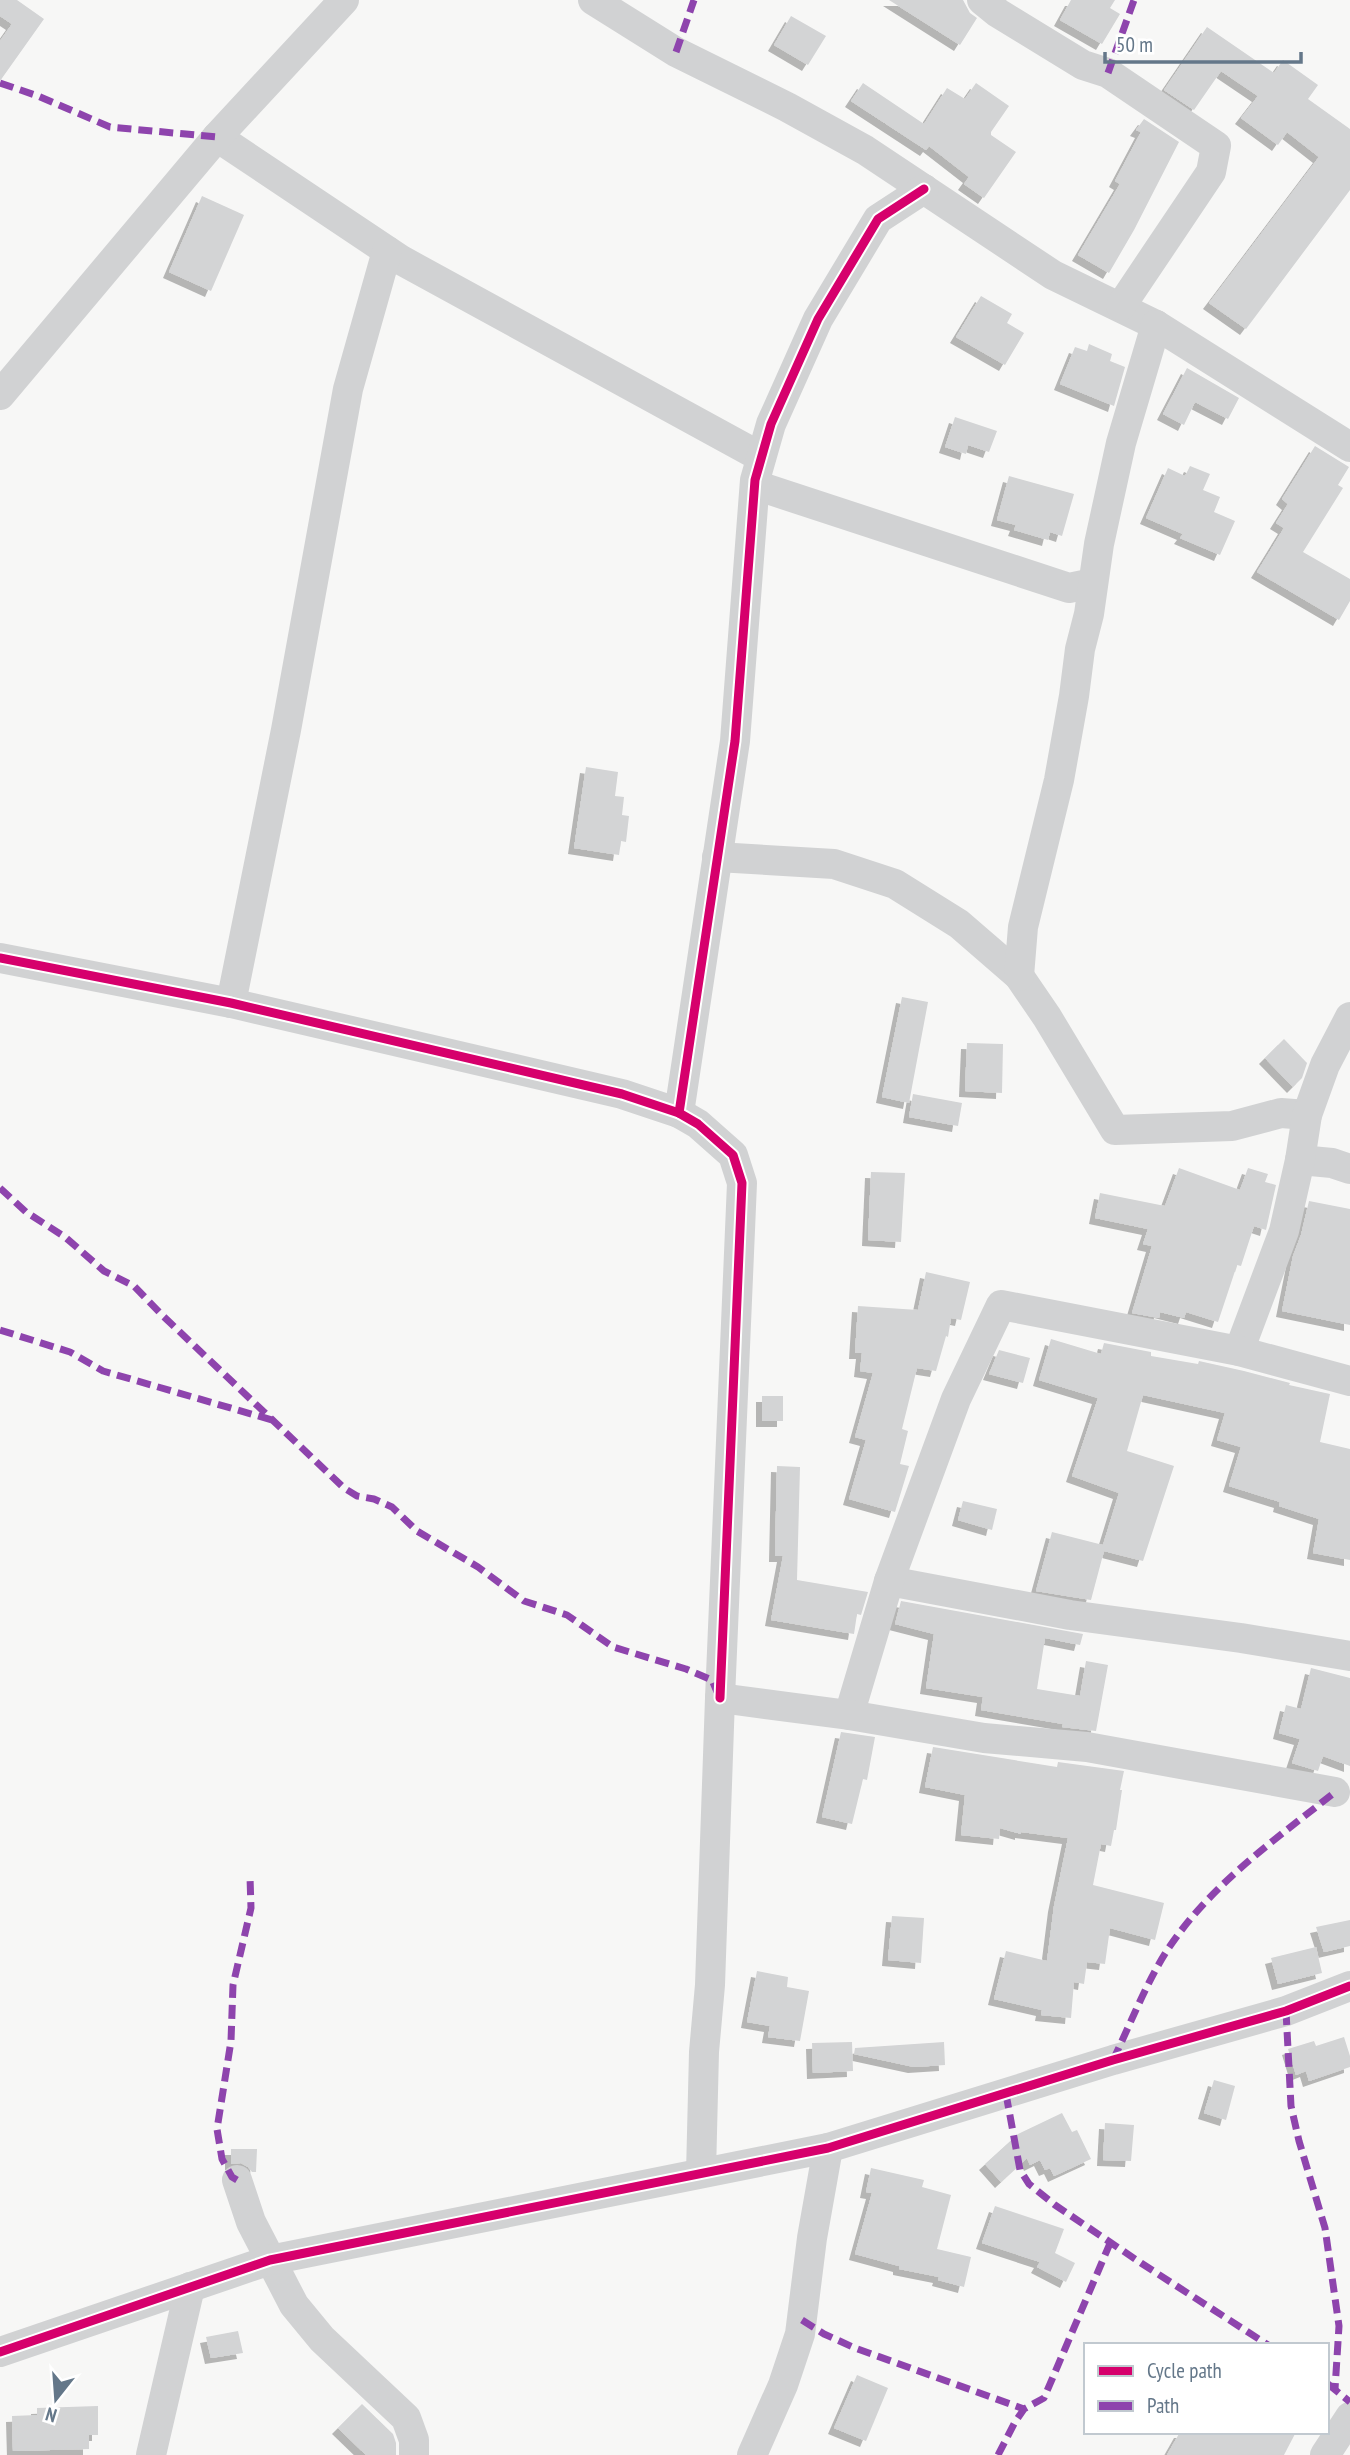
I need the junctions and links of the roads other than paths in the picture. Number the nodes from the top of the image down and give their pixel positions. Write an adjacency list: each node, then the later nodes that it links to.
1 (344, 0): 4 (street)
2 (593, 0): 5 (street)
3 (982, 0): 7 (street)
4 (217, 137): 6 (street); 9 (street)
5 (924, 189): 7 (street); 11 (street)
6 (387, 251): 11 (street); 16 (street)
7 (1121, 306): 8 (street)
8 (1156, 325): 10 (street); 12 (street)
9 (0, 395)
10 (1350, 447)
11 (758, 471): 12 (street); 13 (street)
12 (1093, 583): 15 (street)
13 (718, 857): 15 (street); 18 (street)
14 (0, 958): 16 (street)
15 (1019, 976): 19 (street)
16 (231, 1003): 18 (street)
17 (1350, 1017): 19 (street)
18 (679, 1112): 26 (street)
19 (1307, 1115): 20 (street)
20 (1300, 1160): 21 (street); 22 (street)
21 (1350, 1168)
22 (1239, 1351): 23 (street); 24 (street)
23 (1350, 1381)
24 (889, 1581): 25 (street); 27 (street)
25 (1350, 1656)
26 (720, 1698): 27 (street); 31 (street)
27 (849, 1714): 28 (street)
28 (1335, 1792)
29 (1350, 1986): 30 (street)
30 (828, 2148): 31 (street); 39 (street)
31 (701, 2173): 33 (street)
32 (237, 2180): 33 (street)
33 (270, 2260): 34 (street); 38 (street)
34 (190, 2287): 35 (street); 37 (street)
35 (0, 2352)
36 (1350, 2417): 40 (street)
37 (151, 2455)
38 (414, 2455)
39 (752, 2455)
40 (1325, 2455)

